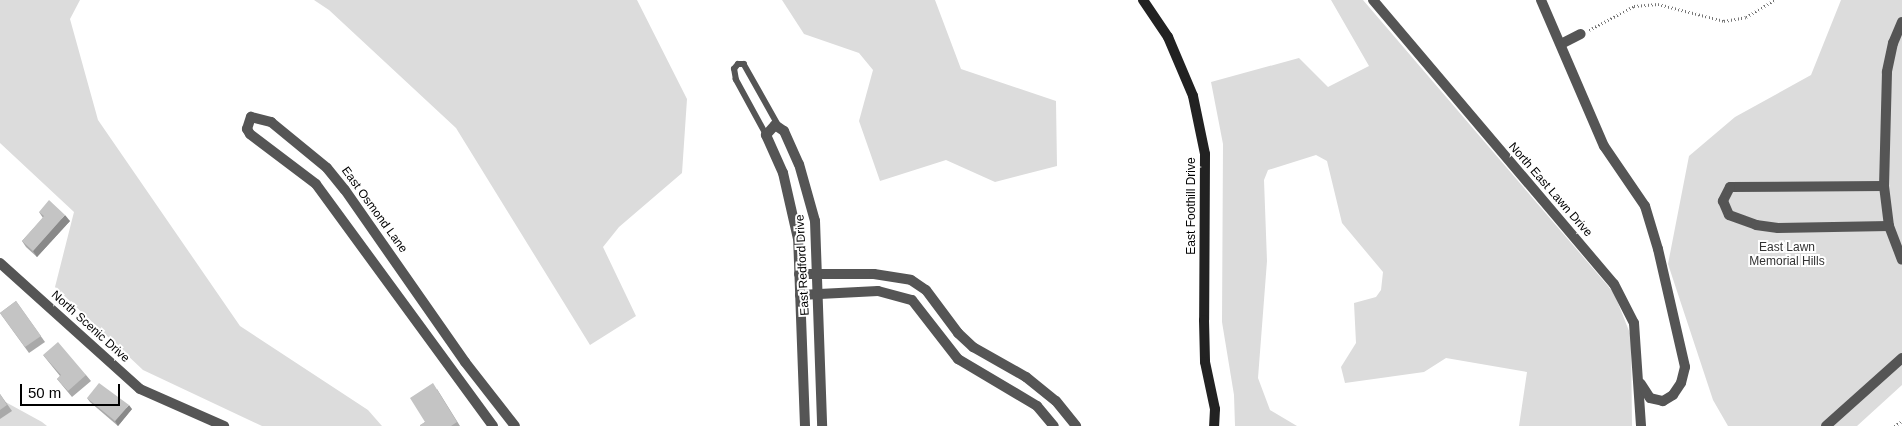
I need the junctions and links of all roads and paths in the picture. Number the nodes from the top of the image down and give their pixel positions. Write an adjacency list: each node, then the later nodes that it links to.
1 (1143, 0): 28 (street, East Foothill Drive)
2 (1373, 0): 19 (street, North East Lawn Drive)
3 (1541, 0): 7 (street)
4 (1774, 0): 6 (path)
5 (1902, 22): 10 (street)
6 (1581, 34): 7 (street)
7 (1562, 44): 19 (street)
8 (779, 126): 9 (street); 9 (lane); 15 (street, East Redford Drive)
9 (766, 135): 14 (street, East Redford Drive)
10 (1884, 186): 11 (street); 11 (street)
11 (1889, 226): 12 (street)
12 (1902, 260)
13 (0, 263): 21 (street, North Scenic Drive)
14 (799, 274): 15 (street); 17 (street, East Redford Drive)
15 (818, 274): 16 (street, East Redford Drive); 27 (street)
16 (819, 294): 17 (street); 25 (street, East Redford Drive); 26 (street)
17 (800, 295): 24 (street, East Redford Drive)
18 (1902, 358): 30 (street)
19 (1640, 384): 29 (street, North East Lawn Drive)
20 (1902, 421): 31 (path)
21 (224, 426)
22 (493, 426): 23 (street, East Osmond Lane)
23 (515, 426)
24 (805, 426)
25 (822, 426)
26 (1054, 426)
27 (1076, 426)
28 (1214, 426)
29 (1641, 426)
30 (1826, 426)
31 (1894, 426)

